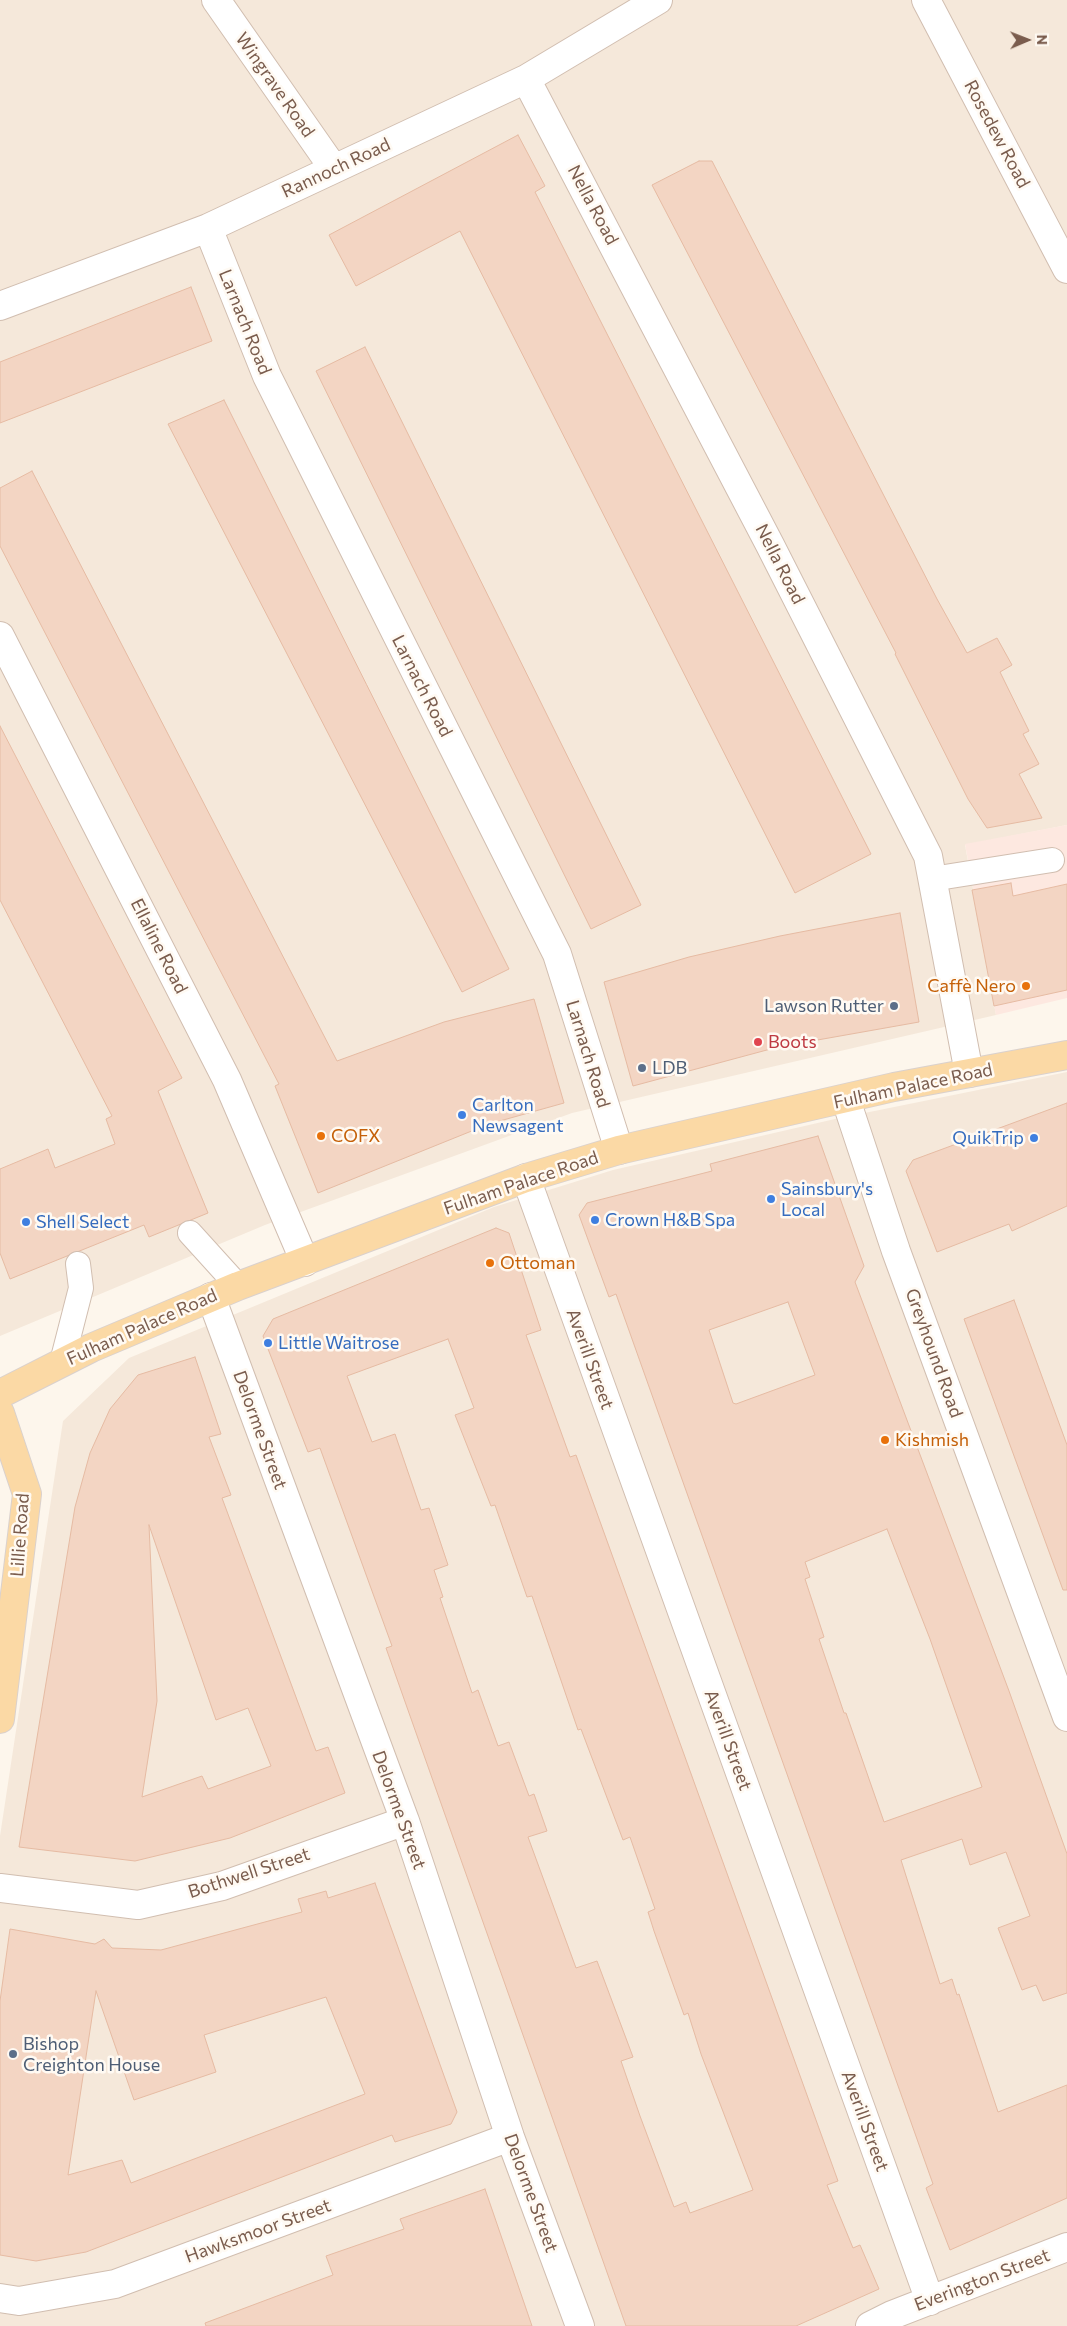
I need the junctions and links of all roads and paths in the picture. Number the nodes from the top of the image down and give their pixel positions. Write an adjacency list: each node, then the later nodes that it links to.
1 (216, 0): 6 (street, Wingrave Road)
2 (658, 0): 4 (street, Rannoch Road)
3 (926, 0): 8 (street, Rosedew Road)
4 (625, 8): 5 (street, Rannoch Road)
5 (526, 79): 6 (street, Rannoch Road); 12 (street, Nella Road)
6 (334, 170): 7 (street, Rannoch Road)
7 (208, 228): 9 (street, Rannoch Road); 16 (street, Larnach Road)
8 (1067, 269)
9 (0, 306)
10 (0, 636): 19 (street, Ellaline Road)
11 (1052, 860): 12 (lane)
12 (932, 879): 14 (street, Nella Road)
13 (1067, 1055): 14 (main road, Fulham Palace Road)
14 (969, 1073): 15 (main road, Fulham Palace Road)
15 (846, 1100): 16 (main road, Fulham Palace Road); 26 (street, Greyhound Road)
16 (619, 1150): 17 (main road, Fulham Palace Road)
17 (526, 1178): 19 (main road, Fulham Palace Road); 33 (street, Averill Street)
18 (190, 1234): 21 (lane)
19 (305, 1262): 21 (main road, Fulham Palace Road)
20 (78, 1264): 23 (lane)
21 (238, 1286): 22 (main road, Fulham Palace Road)
22 (211, 1297): 23 (main road, Fulham Palace Road); 28 (street, Delorme Street)
23 (62, 1362): 24 (main road, Fulham Palace Road)
24 (0, 1394)
25 (0, 1413): 27 (main road, Lillie Road)
26 (1067, 1716)
27 (0, 1719)
28 (404, 1821): 29 (street, Bothwell Street); 30 (street, Delorme Street)
29 (0, 1888)
30 (510, 2137): 32 (street, Hawksmoor Street); 35 (street, Delorme Street)
31 (1067, 2247): 33 (street, Everington Street)
32 (0, 2298)
33 (930, 2301): 34 (street, Everington Street)
34 (886, 2322)
35 (580, 2326)

